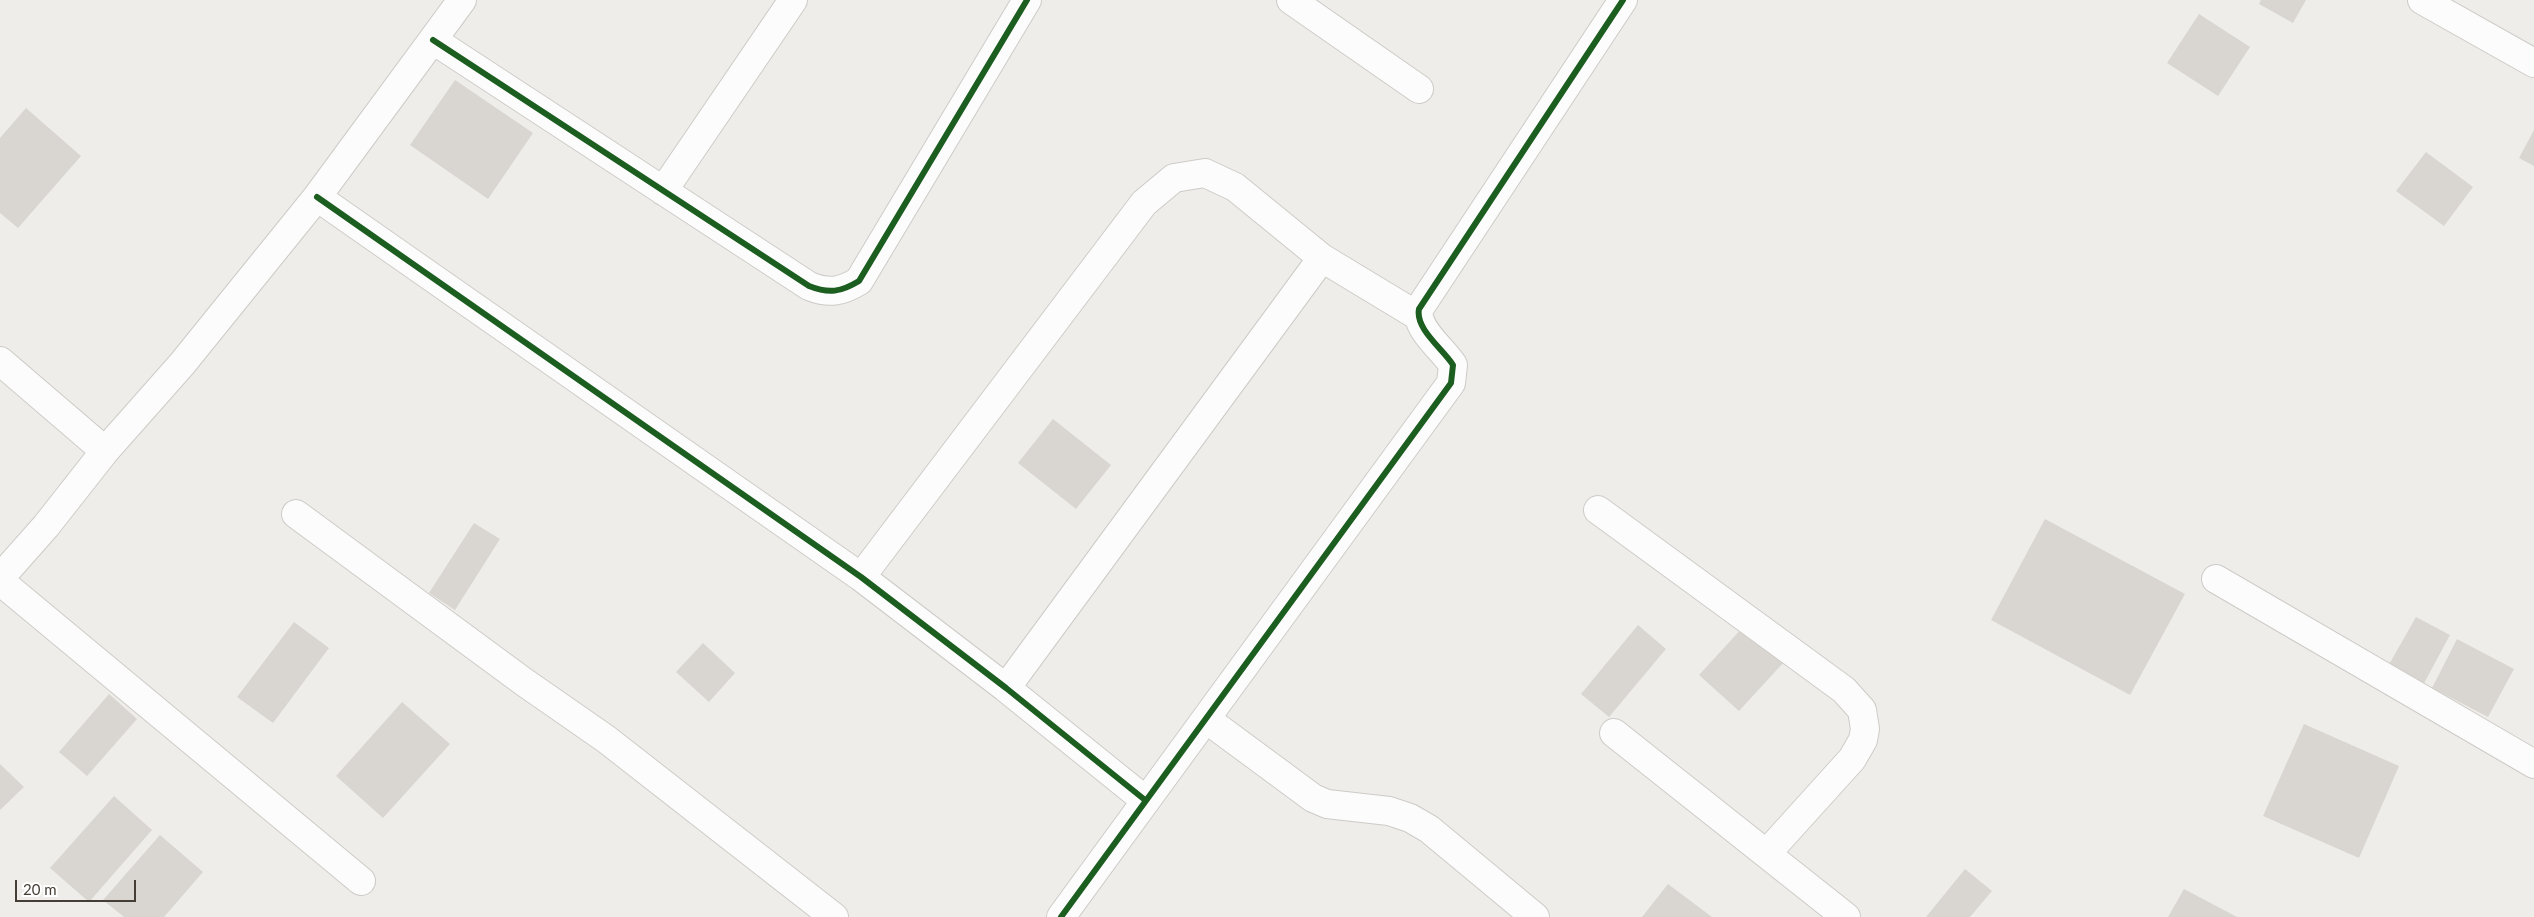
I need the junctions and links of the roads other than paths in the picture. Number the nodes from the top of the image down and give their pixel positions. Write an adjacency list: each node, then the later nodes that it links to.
1 (462, 0): 7 (street)
2 (793, 0): 10 (street)
3 (1027, 0): 10 (street)
4 (1291, 0): 9 (street)
5 (1623, 0): 13 (street)
6 (2422, 0): 8 (street)
7 (433, 40): 10 (street); 11 (street)
8 (2534, 63)
9 (1419, 89)
10 (663, 192)
11 (317, 197): 15 (street); 18 (street)
12 (1322, 258): 13 (street); 18 (street); 21 (street)
13 (1418, 316): 22 (street)
14 (0, 361): 15 (street)
15 (105, 451): 20 (street)
16 (1598, 510): 26 (street)
17 (296, 514): 28 (street)
18 (862, 577): 21 (street)
19 (2216, 579): 24 (street)
20 (0, 580): 27 (street)
21 (1006, 688): 25 (street)
22 (1206, 720): 25 (street); 30 (street)
23 (1614, 733): 26 (street)
24 (2534, 764)
25 (1145, 800): 29 (street)
26 (1767, 853): 31 (street)
27 (361, 881)
28 (834, 917)
29 (1061, 917)
30 (1535, 917)
31 (1846, 917)

